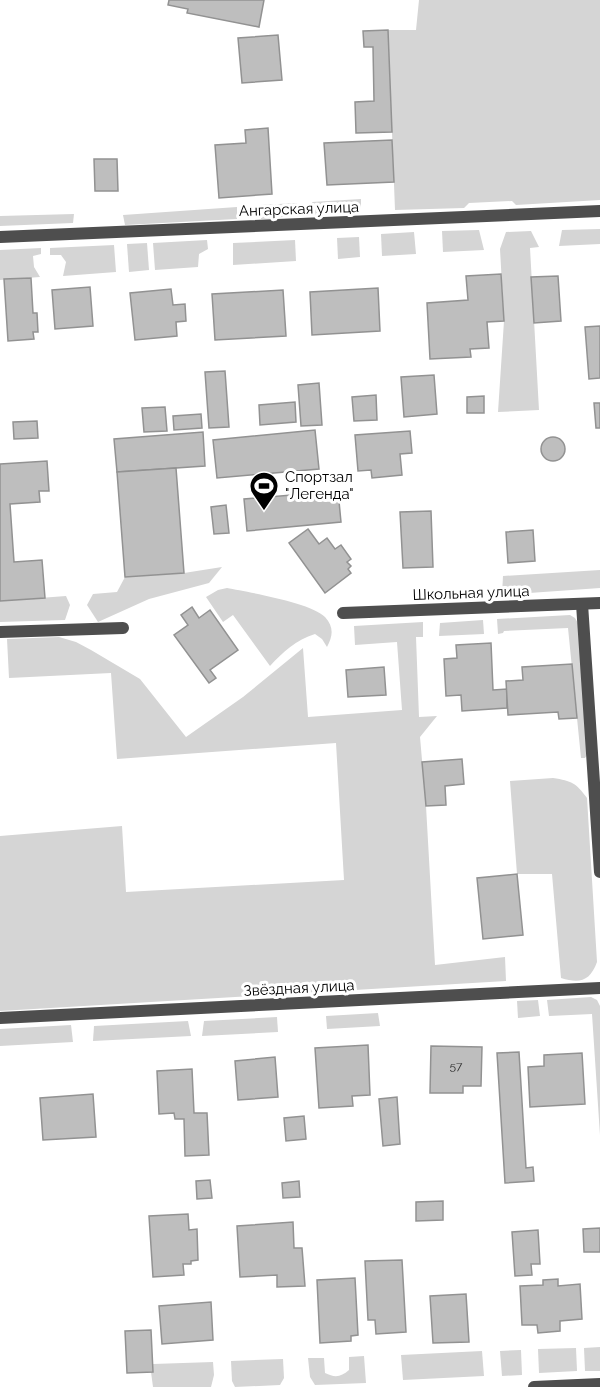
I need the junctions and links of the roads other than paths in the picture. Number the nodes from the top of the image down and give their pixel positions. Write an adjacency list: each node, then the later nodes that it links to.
1 (600, 211): 2 (street, Ангарская улица)
2 (0, 237)
3 (600, 603): 4 (street, Школьная улица)
4 (582, 604): 5 (street, Школьная улица); 8 (street)
5 (343, 613)
6 (123, 628): 7 (street)
7 (0, 632)
8 (600, 872)
9 (600, 988): 10 (street, Звёздная улица)
10 (0, 1018)
11 (600, 1384): 12 (street)
12 (534, 1387)

